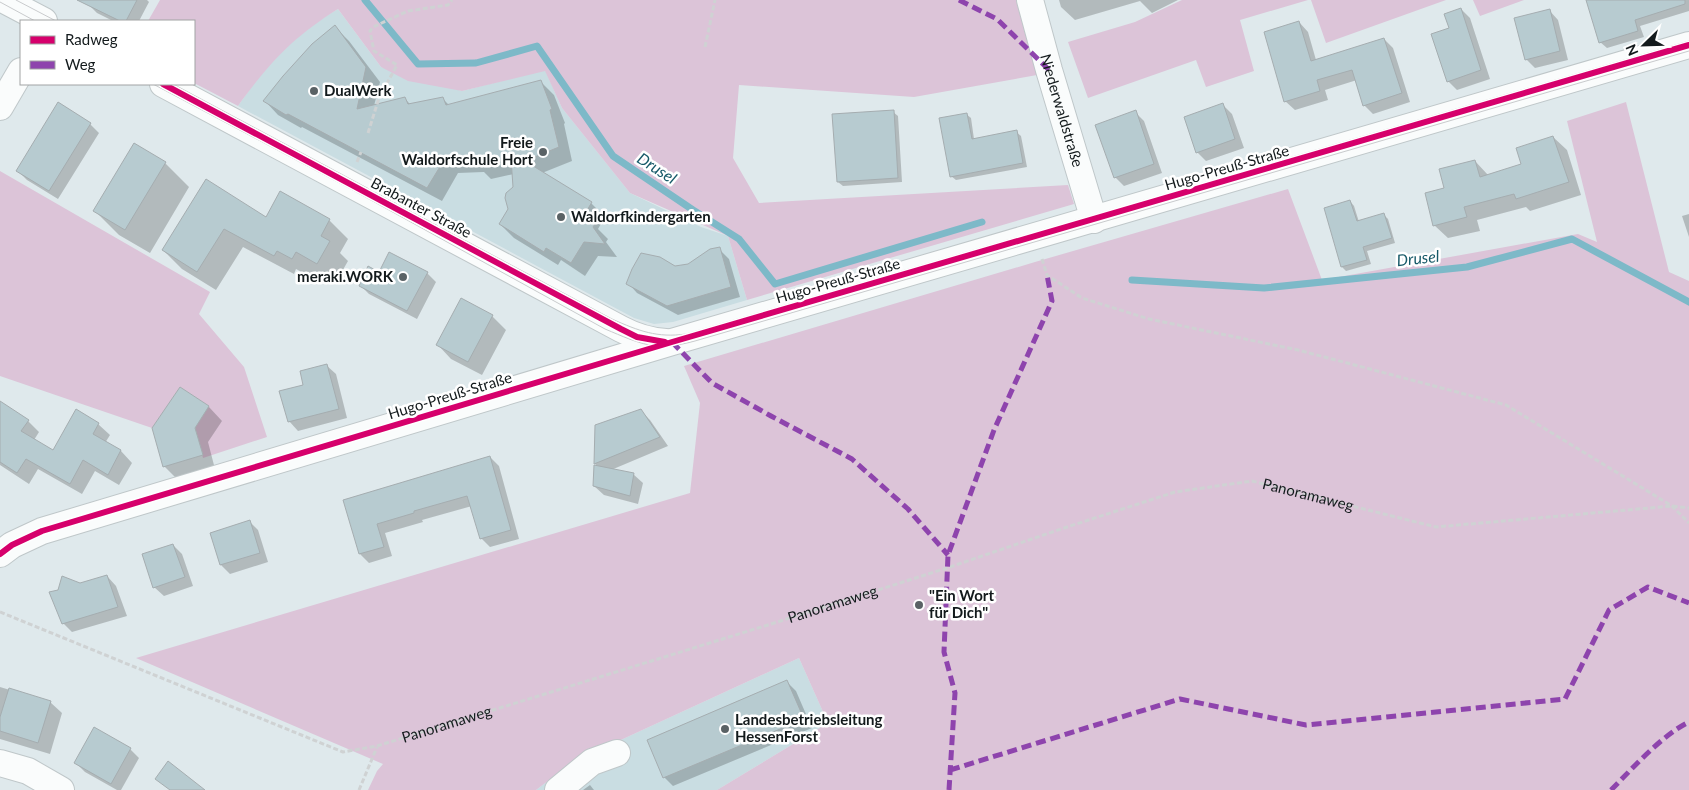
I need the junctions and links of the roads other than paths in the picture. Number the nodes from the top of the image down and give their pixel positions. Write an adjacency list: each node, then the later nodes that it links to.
1 (4, 0): 3 (street)
2 (1030, 0): 8 (street, Niederwaldstraße)
3 (42, 20)
4 (1689, 46): 8 (street, Hugo-Preuß-Straße)
5 (20, 73): 7 (street)
6 (165, 85): 9 (street, Brabanter Straße)
7 (0, 107)
8 (1094, 220): 9 (street, Hugo-Preuß-Straße)
9 (672, 342): 10 (street, Hugo-Preuß-Straße)
10 (4, 542)
11 (617, 753): 14 (street)
12 (0, 763): 13 (street)
13 (62, 790)
14 (558, 790)

